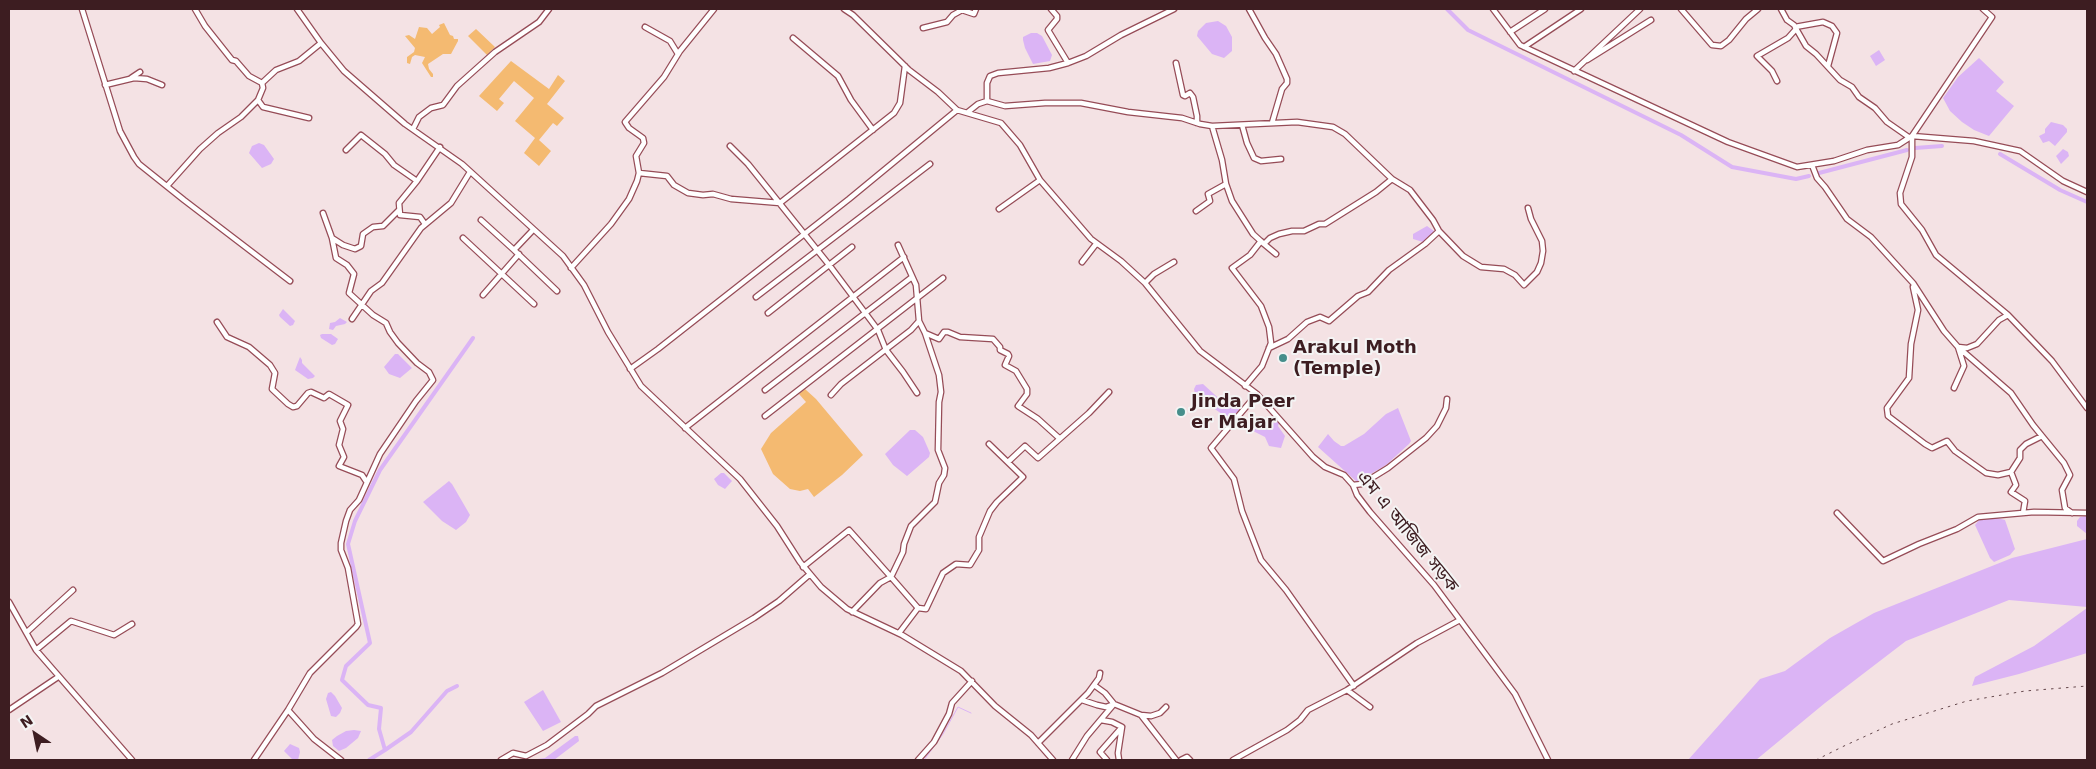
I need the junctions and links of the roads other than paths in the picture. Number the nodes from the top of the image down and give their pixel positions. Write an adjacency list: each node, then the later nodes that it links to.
1 (82, 9): 38 (street)
2 (195, 9): 37 (street)
3 (298, 9): 25 (street)
4 (549, 9): 49 (street)
5 (714, 9): 27 (street)
6 (844, 9): 31 (street)
7 (976, 9): 21 (street)
8 (1051, 9): 29 (street)
9 (1174, 9): 29 (street)
10 (1249, 9): 46 (street)
11 (1545, 9): 23 (street)
12 (1581, 9): 26 (street)
13 (1640, 9): 28 (street)
14 (1681, 9): 15 (street)
15 (1758, 9)
16 (1780, 9): 22 (street)
17 (1983, 9): 51 (street)
18 (1496, 10): 23 (street)
19 (1651, 20): 28 (street)
20 (645, 27): 27 (street)
21 (923, 28)
22 (1795, 28): 32 (street); 32 (street); 36 (street)
23 (1510, 32): 26 (street)
24 (793, 38): 50 (street)
25 (321, 43): 37 (street); 49 (street)
26 (1524, 47): 33 (street)
27 (678, 54): 59 (street)
28 (1586, 60): 33 (street)
29 (1068, 63): 41 (street)
30 (1176, 64): 45 (street)
31 (905, 66): 42 (street); 50 (street)
32 (1828, 66): 51 (street)
33 (1574, 71): 57 (street)
34 (140, 72): 35 (street)
35 (130, 79): 38 (street); 39 (street)
36 (1777, 80)
37 (262, 83): 40 (street)
38 (105, 85): 64 (street)
39 (162, 85)
40 (258, 100): 44 (street); 64 (street)
41 (987, 101): 43 (street); 45 (street)
42 (956, 110): 43 (street, এম এ আজিজ সড়ক); 76 (street)
43 (968, 112): 61 (street, এম এ আজিজ সড়ক)
44 (309, 118)
45 (1197, 123): 48 (street)
46 (1272, 123): 47 (street); 60 (street)
47 (1242, 125): 48 (street); 55 (street)
48 (1212, 126): 63 (street)
49 (413, 129): 53 (street)
50 (873, 130): 66 (street)
51 (1911, 137): 57 (street); 65 (street); 107 (street)
52 (730, 146): 66 (street)
53 (440, 147): 58 (street); 62 (street)
54 (346, 150): 62 (street)
55 (1281, 159)
56 (930, 164): 84 (street)
57 (1812, 165): 97 (street)
58 (470, 172): 73 (street); 74 (street)
59 (639, 173): 66 (street); 91 (street)
60 (1392, 179): 75 (street); 79 (street)
61 (1040, 180): 68 (street); 80 (street, এম এ আজিজ সড়ক)
62 (417, 181): 69 (street)
63 (1226, 184): 70 (street); 79 (street)
64 (167, 186): 95 (street)
65 (2087, 192)
66 (780, 203): 76 (street)
67 (1528, 208): 75 (street)
68 (999, 209)
69 (399, 210): 73 (street); 77 (street)
70 (1196, 211)
71 (323, 213): 77 (street)
72 (481, 220): 83 (street)
73 (425, 224): 103 (street)
74 (533, 230): 83 (street); 91 (street)
75 (1439, 231): 114 (street)
76 (804, 234): 84 (street); 116 (street)
77 (332, 238): 103 (street)
78 (463, 238): 92 (street)
79 (1262, 242): 86 (street); 114 (street)
80 (1096, 244): 88 (street); 96 (street, এম এ আজিজ সড়ক)
81 (898, 245): 87 (street)
82 (852, 247): 90 (street)
83 (514, 250): 85 (street)
84 (817, 250): 90 (street); 100 (street)
85 (519, 254): 92 (street); 98 (street)
86 (1276, 254)
87 (904, 257): 93 (street); 101 (street)
88 (1082, 262)
89 (1174, 262): 96 (street)
90 (830, 266): 101 (street); 106 (street)
91 (571, 268): 116 (street)
92 (502, 274): 99 (street); 104 (street)
93 (912, 277): 102 (street); 105 (street)
94 (943, 278): 102 (street)
95 (290, 281)
96 (1145, 283): 117 (street, এম এ আজিজ সড়ক)
97 (1913, 284): 113 (street); 132 (street)
98 (557, 291)
99 (483, 295)
100 (756, 297)
101 (853, 298): 105 (street); 127 (street)
102 (917, 298): 109 (street); 111 (street)
103 (361, 304): 108 (street); 133 (street)
104 (534, 304)
105 (865, 313): 111 (street); 119 (street)
106 (768, 314)
107 (2008, 315): 113 (street); 125 (street)
108 (352, 319)
109 (919, 321): 112 (street); 115 (street)
110 (217, 322): 133 (street)
111 (878, 330): 115 (street); 126 (street)
112 (925, 332): 129 (street); 141 (street)
113 (1958, 347): 118 (street); 128 (street)
114 (1269, 348): 117 (street)
115 (886, 350): 121 (street); 123 (street)
116 (630, 369): 127 (street)
117 (1245, 386): 122 (street, এম এ আজিজ সড়ক)
118 (1954, 388)
119 (765, 390)
120 (1109, 392): 129 (street)
121 (917, 393)
122 (1257, 394): 134 (street, এম এ আজিজ সড়ক); 155 (street)
123 (831, 395)
124 (1447, 399): 134 (street)
125 (2087, 408)
126 (765, 416)
127 (684, 428): 139 (street)
128 (2042, 436): 132 (street); 137 (street)
129 (1059, 438): 131 (street)
130 (989, 444): 131 (street)
131 (1008, 462): 144 (street)
132 (2011, 472): 136 (street)
133 (366, 481): 162 (street)
134 (1353, 485): 146 (street, এম এ আজিজ সড়ক)
135 (1837, 513): 136 (street)
136 (2023, 513): 137 (street)
137 (2072, 513): 138 (street)
138 (2087, 514)
139 (803, 567): 140 (street); 141 (street)
140 (810, 574): 145 (street); 170 (street)
141 (891, 577): 144 (street); 145 (street)
142 (73, 590): 148 (street)
143 (9, 602): 148 (street)
144 (918, 608): 149 (street)
145 (852, 612): 149 (street)
146 (1460, 620): 155 (street); 180 (street, এম এ আজিজ সড়ক)
147 (132, 624): 150 (street)
148 (27, 632): 150 (street)
149 (899, 633): 153 (street)
150 (36, 650): 152 (street)
151 (1100, 673): 154 (street)
152 (58, 677): 161 (street); 167 (street)
153 (972, 681): 166 (street); 171 (street)
154 (1094, 685): 157 (street); 158 (street)
155 (1354, 686): 156 (street)
156 (1347, 690): 160 (street); 179 (street)
157 (1082, 700): 158 (street); 166 (street)
158 (1114, 704): 163 (street); 164 (street)
159 (1166, 707): 163 (street)
160 (1370, 707)
161 (9, 710)
162 (288, 710): 168 (street); 169 (street)
163 (1141, 715): 176 (street)
164 (1101, 720): 165 (street); 173 (street)
165 (1122, 727): 174 (street); 175 (street)
166 (1038, 743): 172 (street)
167 (132, 760)
168 (254, 760)
169 (341, 760)
170 (501, 760)
171 (918, 760)
172 (1053, 760)
173 (1072, 760)
174 (1107, 760)
175 (1119, 760)
176 (1176, 760)
177 (1181, 760): 178 (street)
178 (1190, 760)
179 (1232, 760)
180 (1548, 760)

